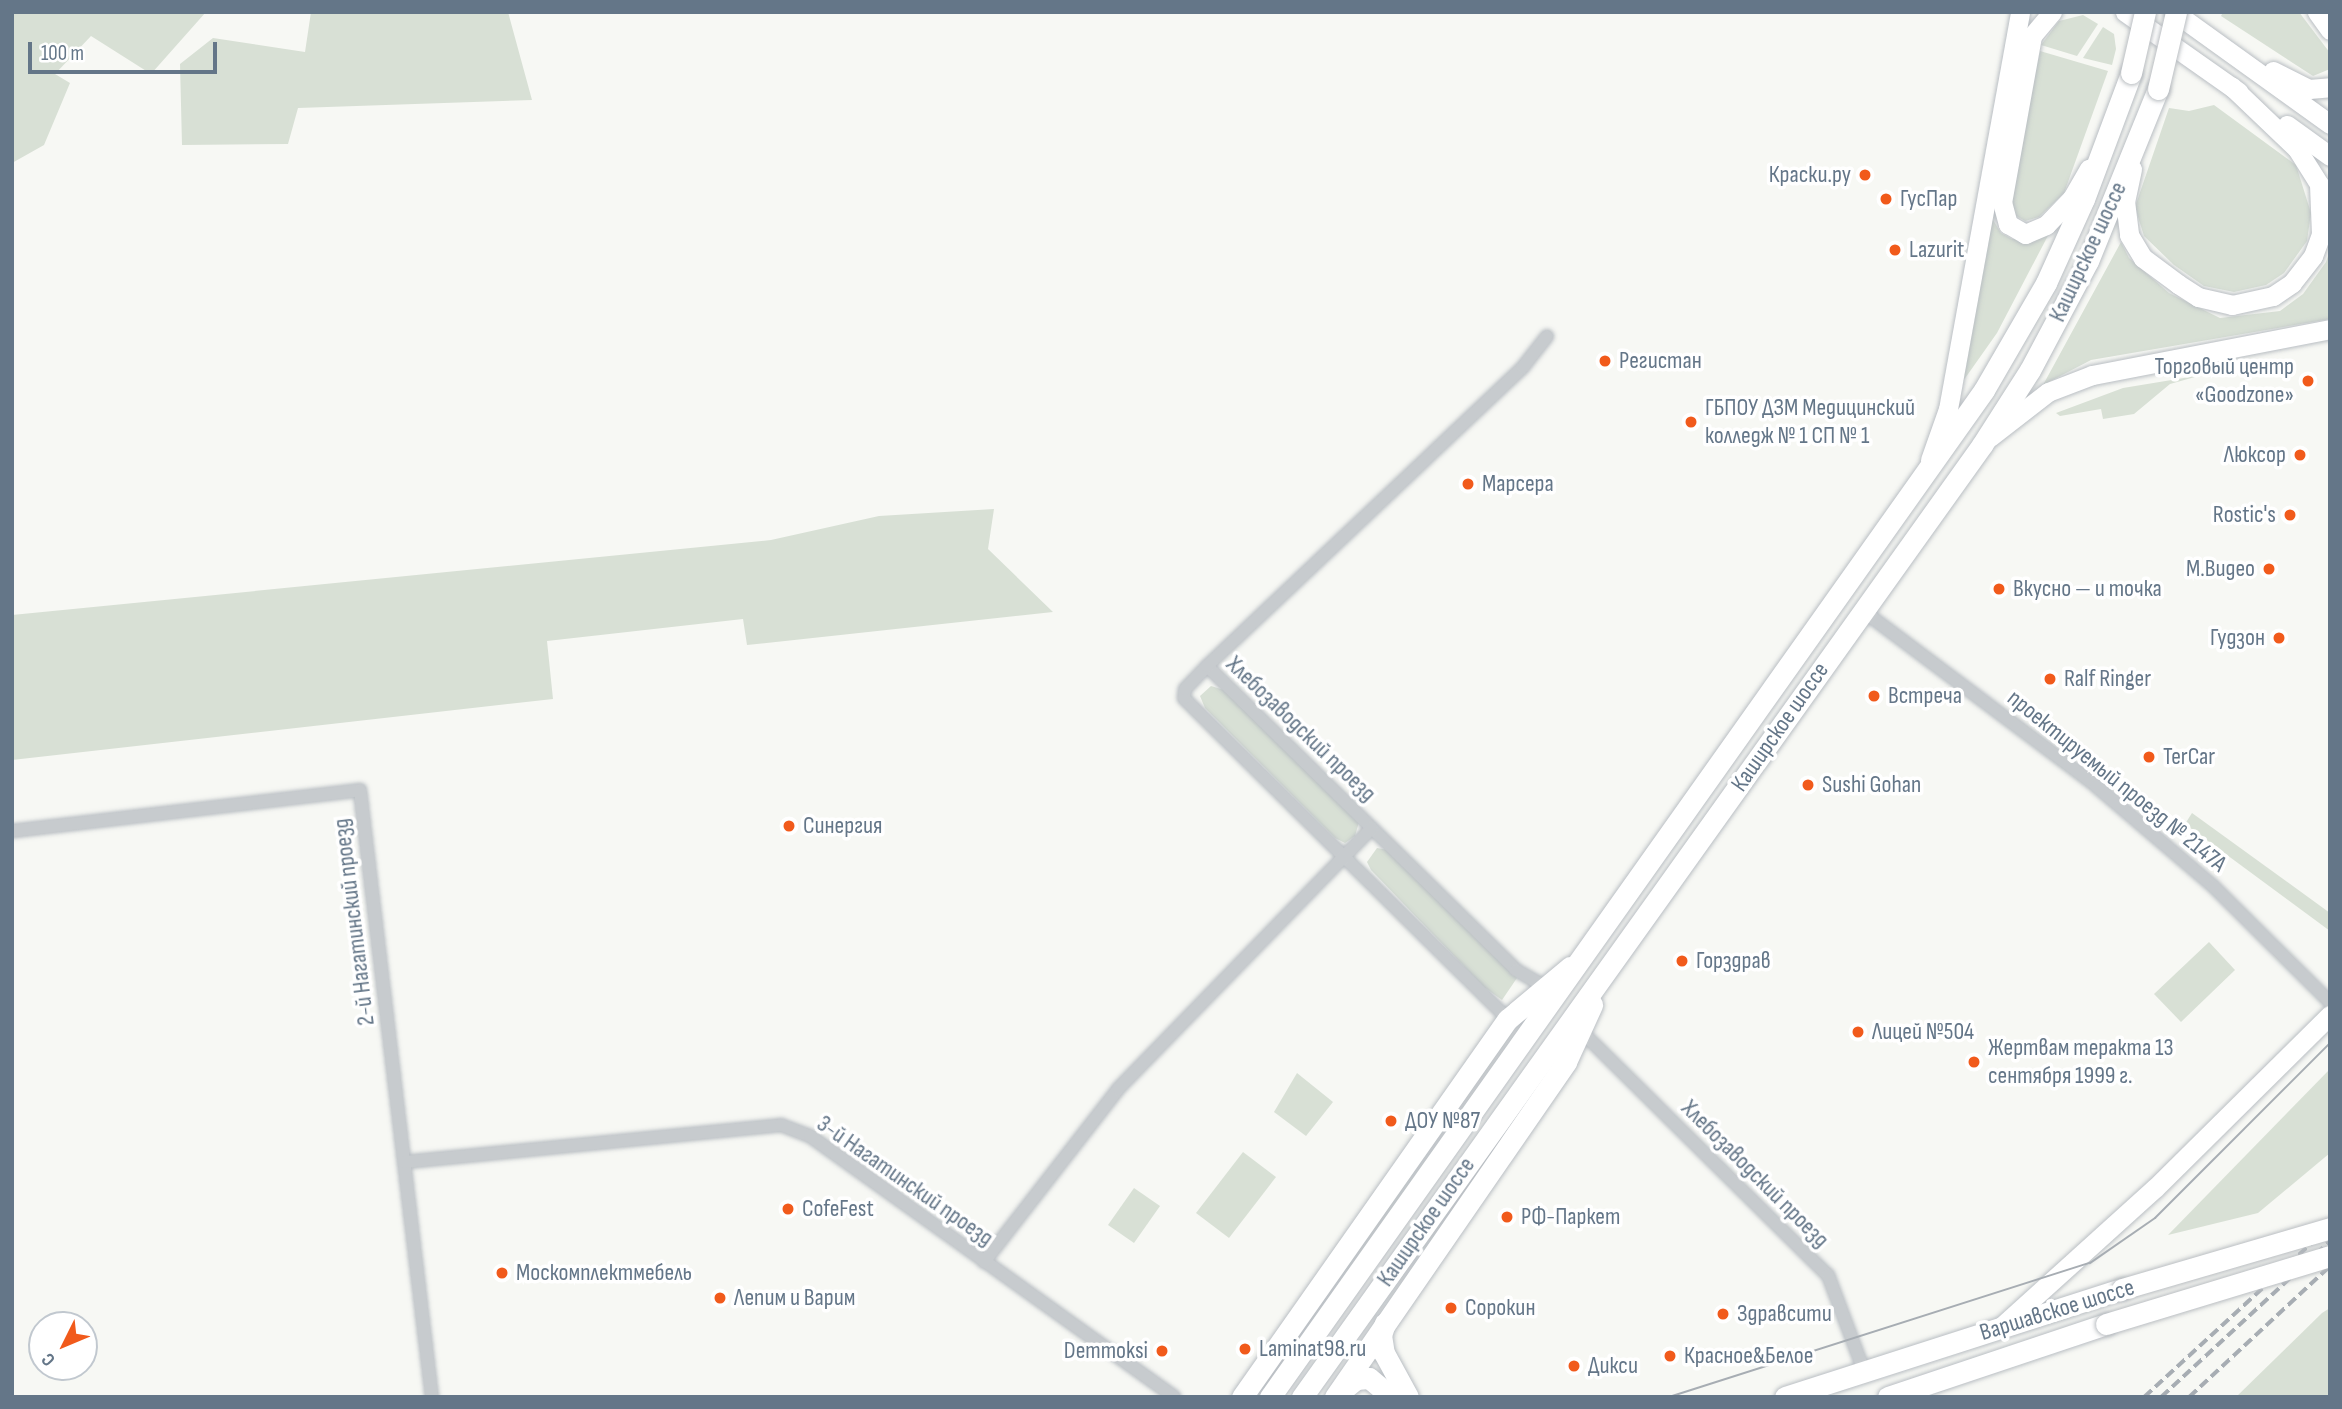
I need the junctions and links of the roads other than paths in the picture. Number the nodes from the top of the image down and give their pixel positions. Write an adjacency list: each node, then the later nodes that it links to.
1 (2020, 12): 18 (main road)
2 (2052, 12): 12 (main road)
3 (2111, 12): 6 (main road)
4 (2175, 12): 8 (main road); 13 (main road, Каширское шоссе, bridge)
5 (2317, 12): 7 (main road)
6 (2137, 16): 9 (main road); 12 (main road, Каширское шоссе, bridge)
7 (2330, 30)
8 (2228, 50): 10 (main road); 11 (main road)
9 (2231, 86): 13 (main road); 14 (main road)
10 (2330, 87)
11 (2330, 124)
12 (2110, 130): 18 (main road, Каширское шоссе)
13 (2137, 146): 17 (main road, Каширское шоссе)
14 (2330, 156)
15 (2330, 329): 17 (main road)
16 (1547, 337): 20 (street)
17 (1982, 445): 19 (main road, Каширское шоссе)
18 (1925, 475): 24 (main road, Каширское шоссе)
19 (1862, 610): 25 (main road, Каширское шоссе); 27 (street, проектируемый проезд № 2147А)
20 (1207, 666): 21 (street, Хлебозаводский проезд); 23 (street, Хлебозаводский проезд)
21 (1372, 828): 23 (street); 26 (street, Хлебозаводский проезд)
22 (12, 831): 31 (street, 2-й Нагатинский проезд)
23 (1345, 857): 29 (street, Хлебозаводский проезд); 34 (street)
24 (1591, 950): 26 (main road); 42 (main road, Каширское шоссе)
25 (1615, 956): 30 (main road); 43 (main road, Каширское шоссе)
26 (1545, 987): 29 (main road)
27 (2330, 1002)
28 (2330, 1015): 36 (main road)
29 (1508, 1019): 41 (main road)
30 (1580, 1030): 35 (main road); 37 (street, Хлебозаводский проезд)
31 (405, 1162): 34 (street, 3-й Нагатинский проезд); 39 (street, 2-й Нагатинский проезд)
32 (2330, 1228): 36 (main road, Варшавское шоссе, bridge)
33 (2330, 1256): 47 (main road, Варшавское шоссе, bridge)
34 (984, 1262): 40 (street, 3-й Нагатинский проезд)
35 (1388, 1316): 38 (main road); 45 (main road)
36 (2001, 1327): 37 (main road, Варшавское шоссе)
37 (1864, 1371): 46 (main road, Варшавское шоссе)
38 (1335, 1396): 44 (main road)
39 (432, 1397)
40 (1174, 1397)
41 (1241, 1397)
42 (1270, 1397)
43 (1302, 1397)
44 (1392, 1397)
45 (1408, 1397)
46 (1785, 1397)
47 (1888, 1397)

